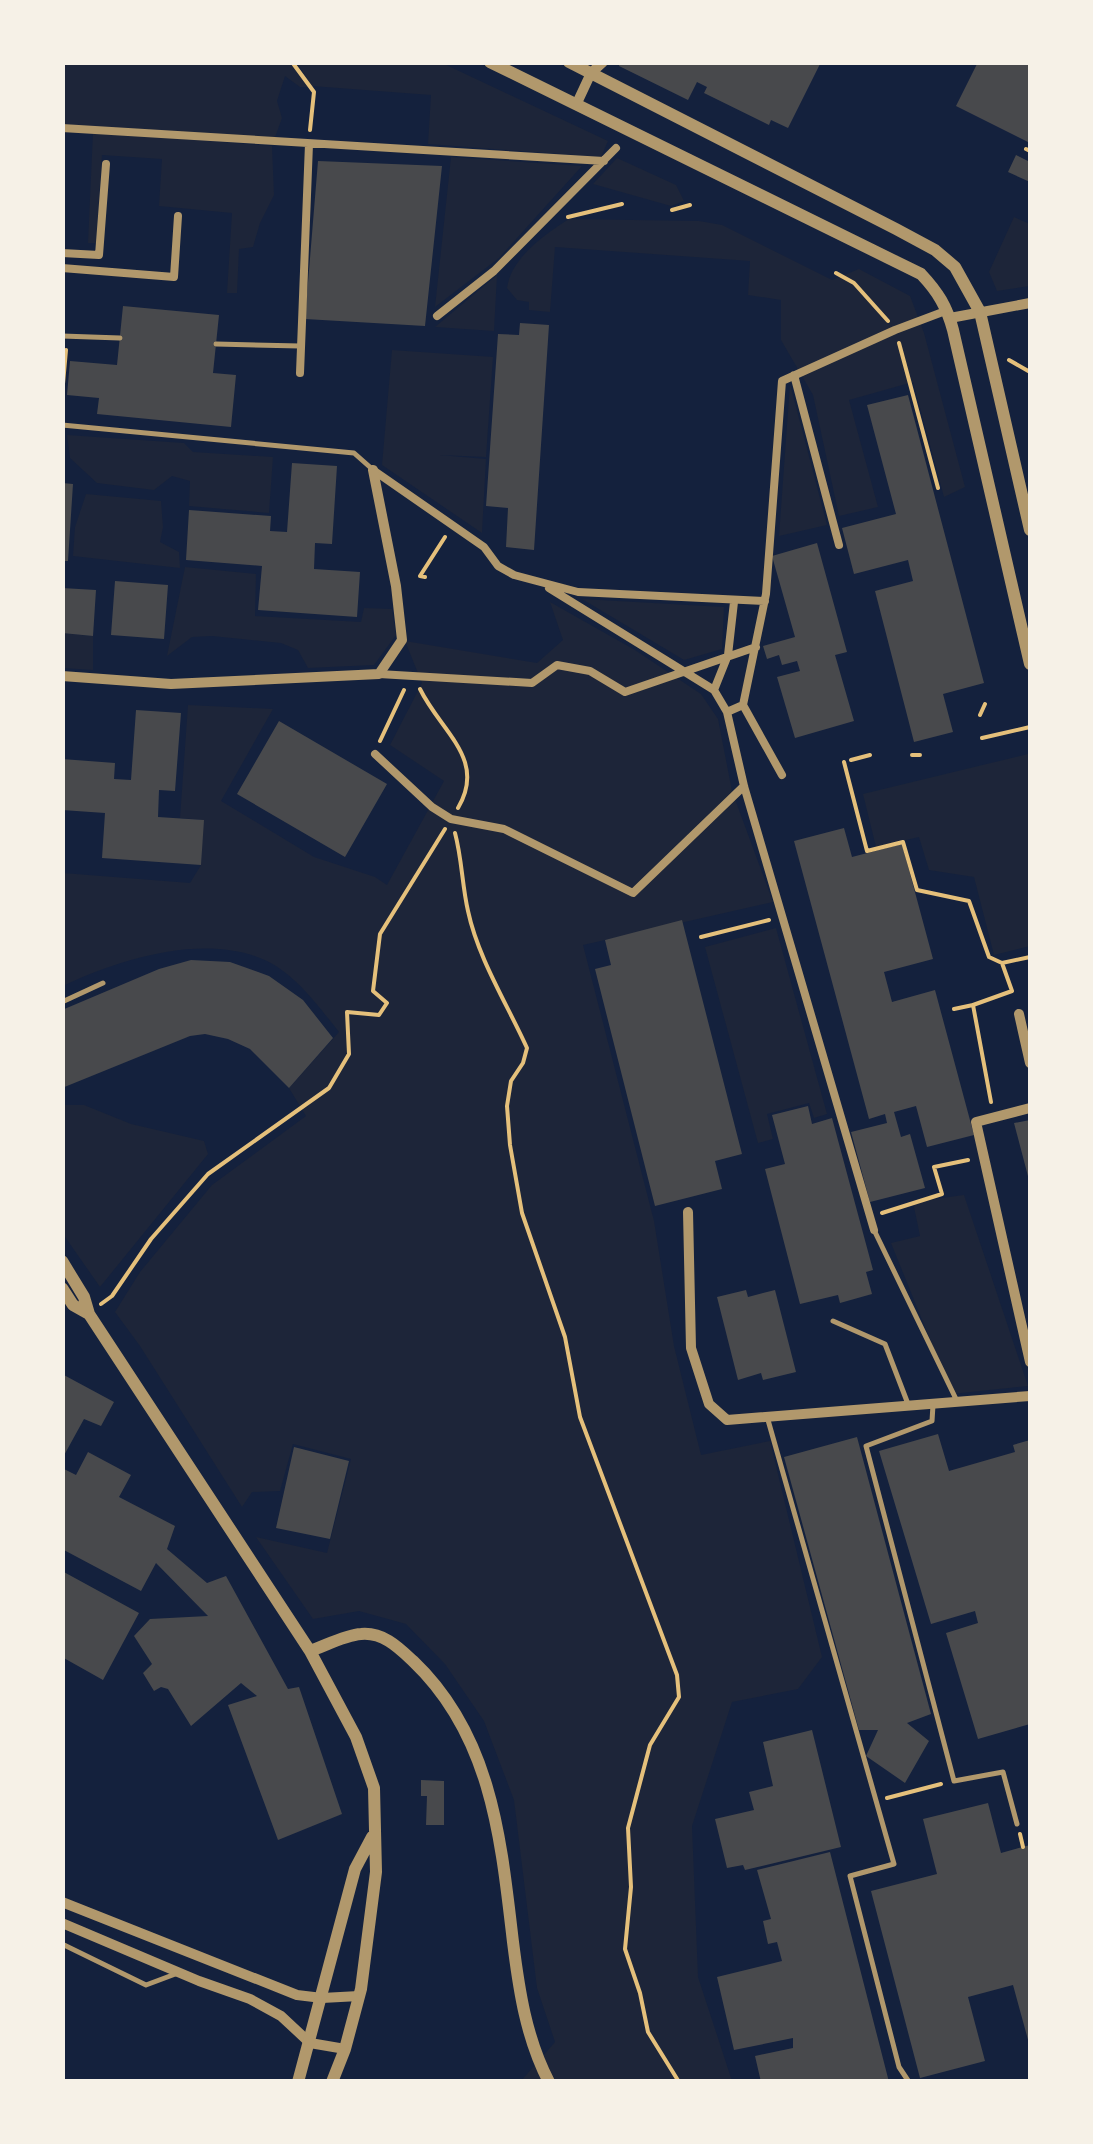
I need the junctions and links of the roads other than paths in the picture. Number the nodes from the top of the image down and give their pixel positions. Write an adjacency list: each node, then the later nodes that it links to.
1 (490, 62): 5 (street)
2 (568, 62): 4 (street)
3 (603, 62): 4 (street)
4 (590, 68): 5 (street); 15 (street)
5 (576, 103): 16 (street)
6 (62, 128): 7 (street)
7 (309, 144): 9 (street); 21 (street)
8 (616, 148): 9 (street)
9 (604, 161): 17 (street)
10 (106, 164): 12 (street)
11 (178, 216): 13 (street)
12 (62, 253)
13 (62, 268)
14 (1030, 303): 15 (street)
15 (980, 312): 16 (street); 26 (street)
16 (949, 314): 23 (street); 34 (street)
17 (436, 316)
18 (65, 336): 19 (lane)
19 (120, 338)
20 (216, 344): 21 (lane)
21 (300, 346): 22 (street)
22 (300, 374)
23 (794, 375): 28 (street); 30 (street)
24 (62, 425): 25 (lane)
25 (374, 470): 29 (street); 36 (street)
26 (1026, 493): 27 (street)
27 (1030, 530)
28 (839, 545)
29 (545, 586): 31 (street); 35 (street)
30 (764, 601): 31 (street); 32 (street)
31 (734, 602): 33 (street)
32 (756, 646): 33 (street); 39 (street)
33 (728, 654): 35 (street); 38 (street)
34 (1030, 664)
35 (686, 672): 36 (street); 38 (street)
36 (379, 674): 37 (street)
37 (62, 676)
38 (714, 690): 40 (street)
39 (743, 705): 40 (street); 42 (street)
40 (727, 712): 43 (street)
41 (375, 754): 43 (street)
42 (782, 775)
43 (744, 786): 50 (street)
44 (103, 982): 45 (lane)
45 (62, 1002)
46 (1020, 1014): 47 (street)
47 (1030, 1063)
48 (1030, 1108): 55 (street)
49 (688, 1212): 60 (street)
50 (874, 1230): 57 (lane)
51 (62, 1262): 53 (street)
52 (62, 1288): 53 (street)
53 (89, 1314): 61 (street)
54 (833, 1322): 59 (lane)
55 (1030, 1362)
56 (1030, 1396): 57 (street)
57 (956, 1400): 58 (street)
58 (934, 1402): 59 (street); 62 (lane)
59 (908, 1404): 60 (street)
60 (767, 1417): 75 (lane)
61 (310, 1651): 63 (street); 74 (street)
62 (1017, 1824)
63 (373, 1835): 68 (street); 69 (street)
64 (62, 1902): 69 (street)
65 (62, 1922): 67 (street)
66 (62, 1944): 67 (lane)
67 (180, 1972): 70 (street)
68 (360, 1996): 69 (street); 71 (street)
69 (322, 1998): 70 (street)
70 (310, 2043): 71 (street); 72 (street)
71 (345, 2049): 73 (street)
72 (298, 2082)
73 (332, 2082)
74 (549, 2082)
75 (909, 2082)

